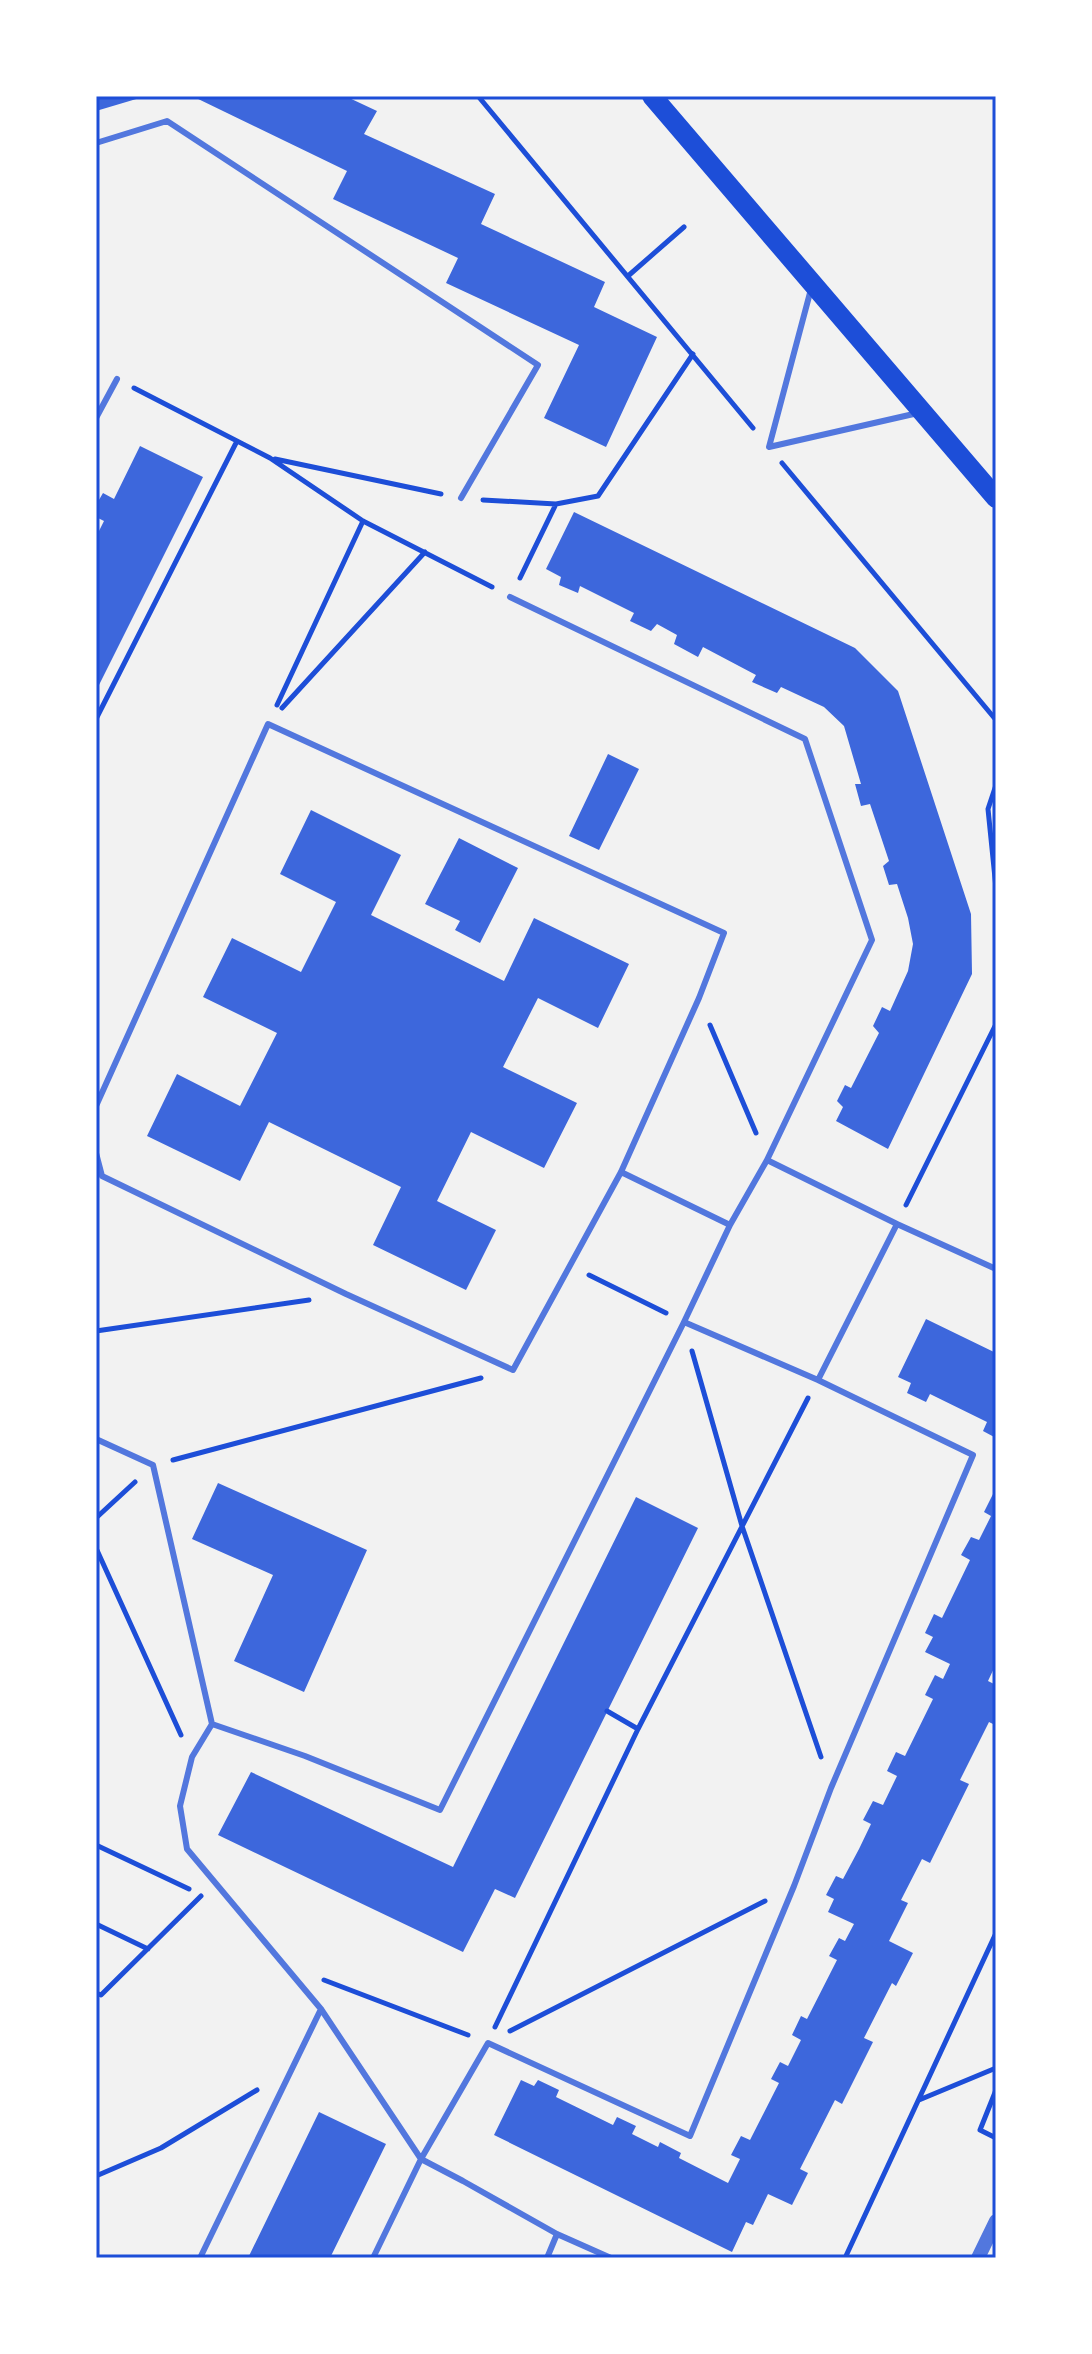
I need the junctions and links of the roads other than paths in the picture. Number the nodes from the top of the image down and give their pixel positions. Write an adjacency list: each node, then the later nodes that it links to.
1 (652, 96): 3 (main road)
2 (96, 143): 7 (lane)
3 (813, 284): 5 (main road); 5 (lane)
4 (117, 379): 6 (lane)
5 (922, 412): 8 (main road)
6 (96, 418)
7 (461, 498)
8 (996, 498)
9 (510, 597): 12 (lane)
10 (96, 1106): 13 (lane)
11 (96, 1153): 13 (lane)
12 (767, 1160): 14 (lane); 15 (lane)
13 (621, 1172): 15 (lane)
14 (897, 1224): 16 (lane); 18 (lane)
15 (730, 1225): 17 (lane)
16 (995, 1266)
17 (684, 1322): 18 (lane); 20 (lane)
18 (818, 1380): 22 (lane)
19 (96, 1439): 20 (lane)
20 (212, 1724): 21 (lane)
21 (321, 2009): 22 (lane); 25 (lane)
22 (421, 2159): 24 (lane); 26 (lane)
23 (996, 2221): 29 (street)
24 (557, 2234): 27 (lane); 28 (lane)
25 (200, 2258)
26 (373, 2258)
27 (547, 2258)
28 (611, 2258)
29 (978, 2258)

